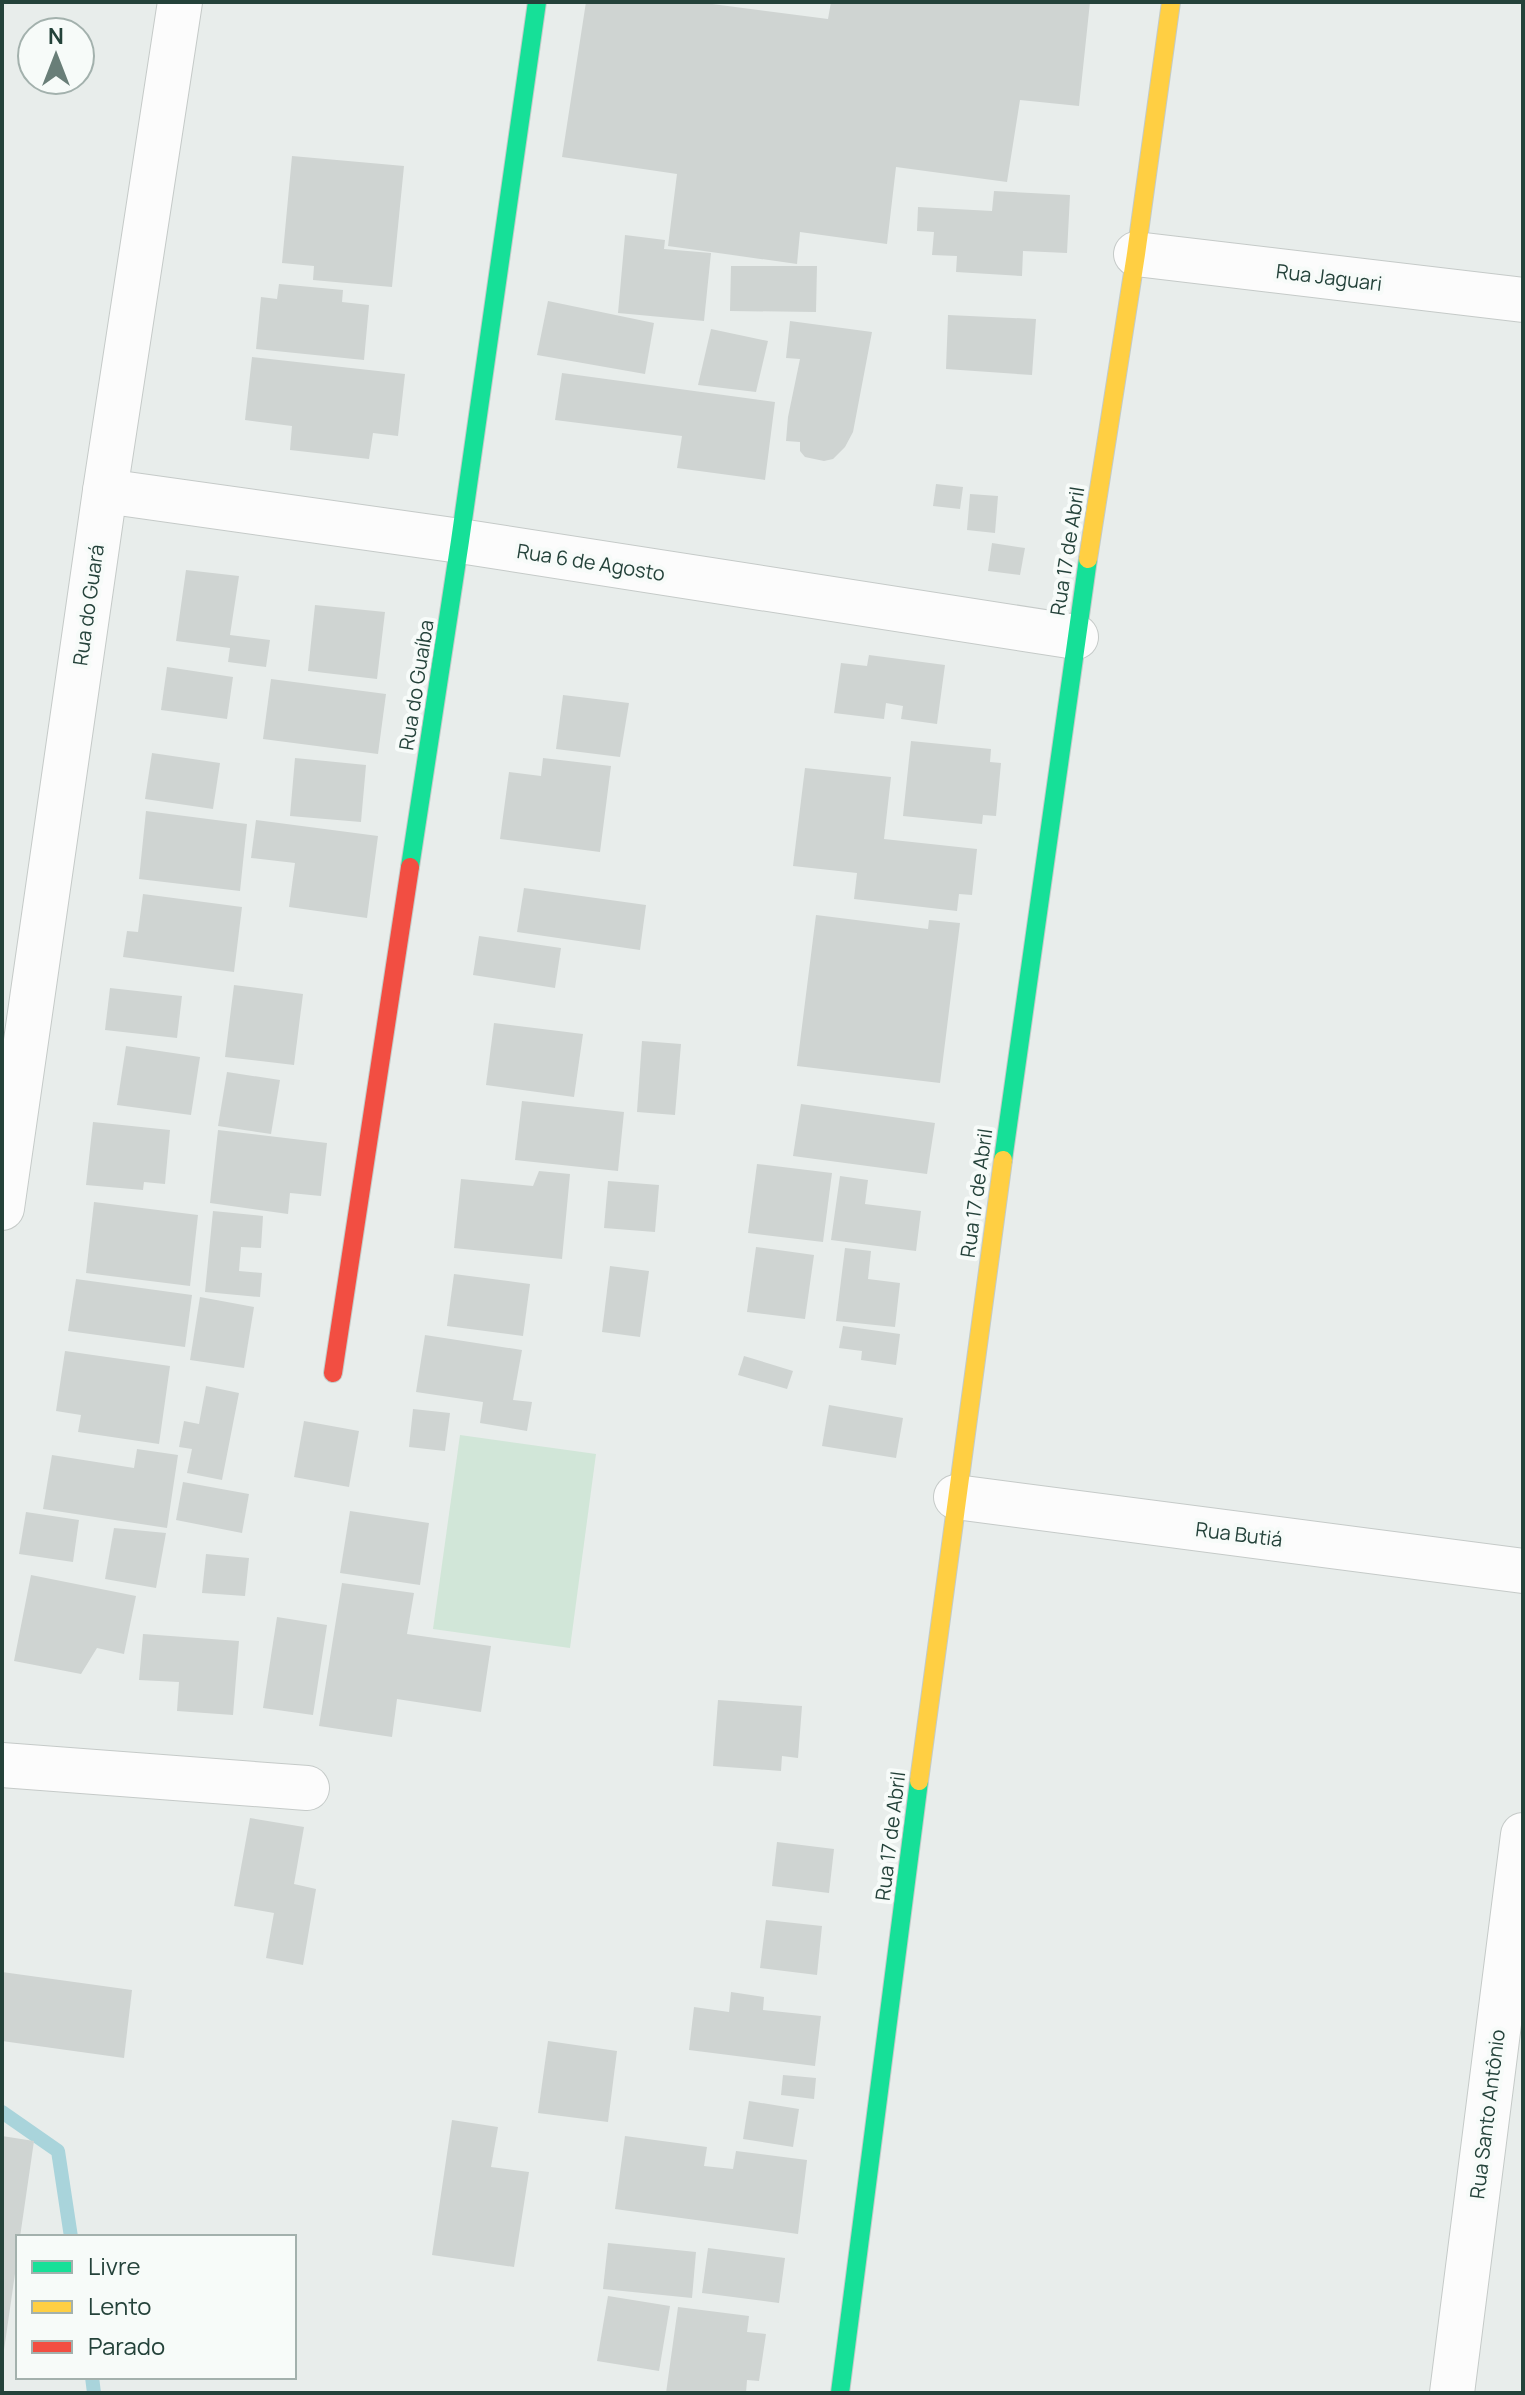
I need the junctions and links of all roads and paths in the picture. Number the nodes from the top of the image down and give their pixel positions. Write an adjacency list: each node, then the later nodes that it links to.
1 (180, 2): 6 (street, Rua do Guará)
2 (537, 2): 7 (street, Rua do Guaíba)
3 (1171, 2): 4 (street, Rua 17 de Abril)
4 (1136, 254): 5 (street, Rua Jaguari); 8 (street, Rua 17 de Abril)
5 (1523, 300)
6 (105, 491): 7 (street, Rua 6 de Agosto); 9 (street, Rua do Guará)
7 (460, 541): 8 (street, Rua 6 de Agosto); 10 (street, Rua do Guaíba)
8 (1076, 637): 11 (street, Rua 17 de Abril)
9 (2, 1208)
10 (333, 1373)
11 (956, 1497): 12 (street, Rua Butiá); 16 (street, Rua 17 de Abril)
12 (1523, 1571)
13 (2, 1765): 14 (street)
14 (307, 1788)
15 (1523, 1835): 17 (street, Rua Santo Antônio)
16 (840, 2393)
17 (1452, 2393)

